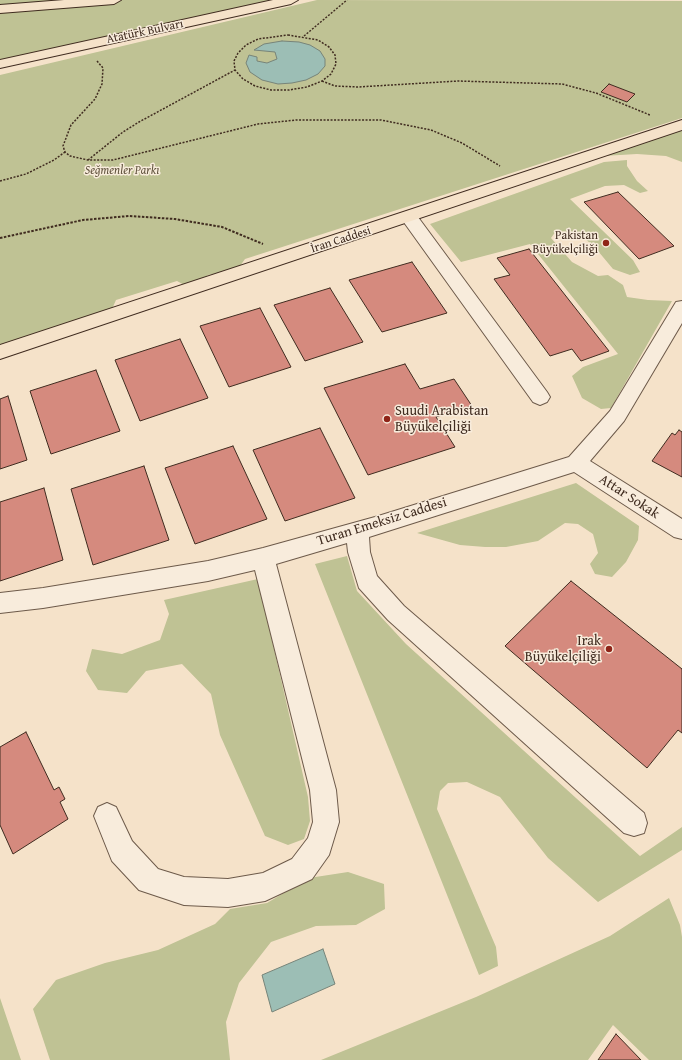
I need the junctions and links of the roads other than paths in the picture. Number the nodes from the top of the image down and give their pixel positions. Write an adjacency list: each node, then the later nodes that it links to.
1 (109, 0): 3 (main road)
2 (291, 0): 4 (main road, Atatürk Bulvarı)
3 (0, 9)
4 (0, 64)
5 (680, 126): 6 (main road, İran Caddesi)
6 (410, 217): 8 (main road, İran Caddesi); 9 (street)
7 (682, 307): 10 (street)
8 (0, 352)
9 (540, 397)
10 (576, 462): 11 (street, Attar Sokak); 12 (street, Turan Emeksiz Caddesi)
11 (682, 530)
12 (358, 531): 13 (street, Turan Emeksiz Caddesi); 16 (street)
13 (263, 558): 14 (street, Turan Emeksiz Caddesi); 15 (street)
14 (0, 603)
15 (107, 816)
16 (634, 823)

